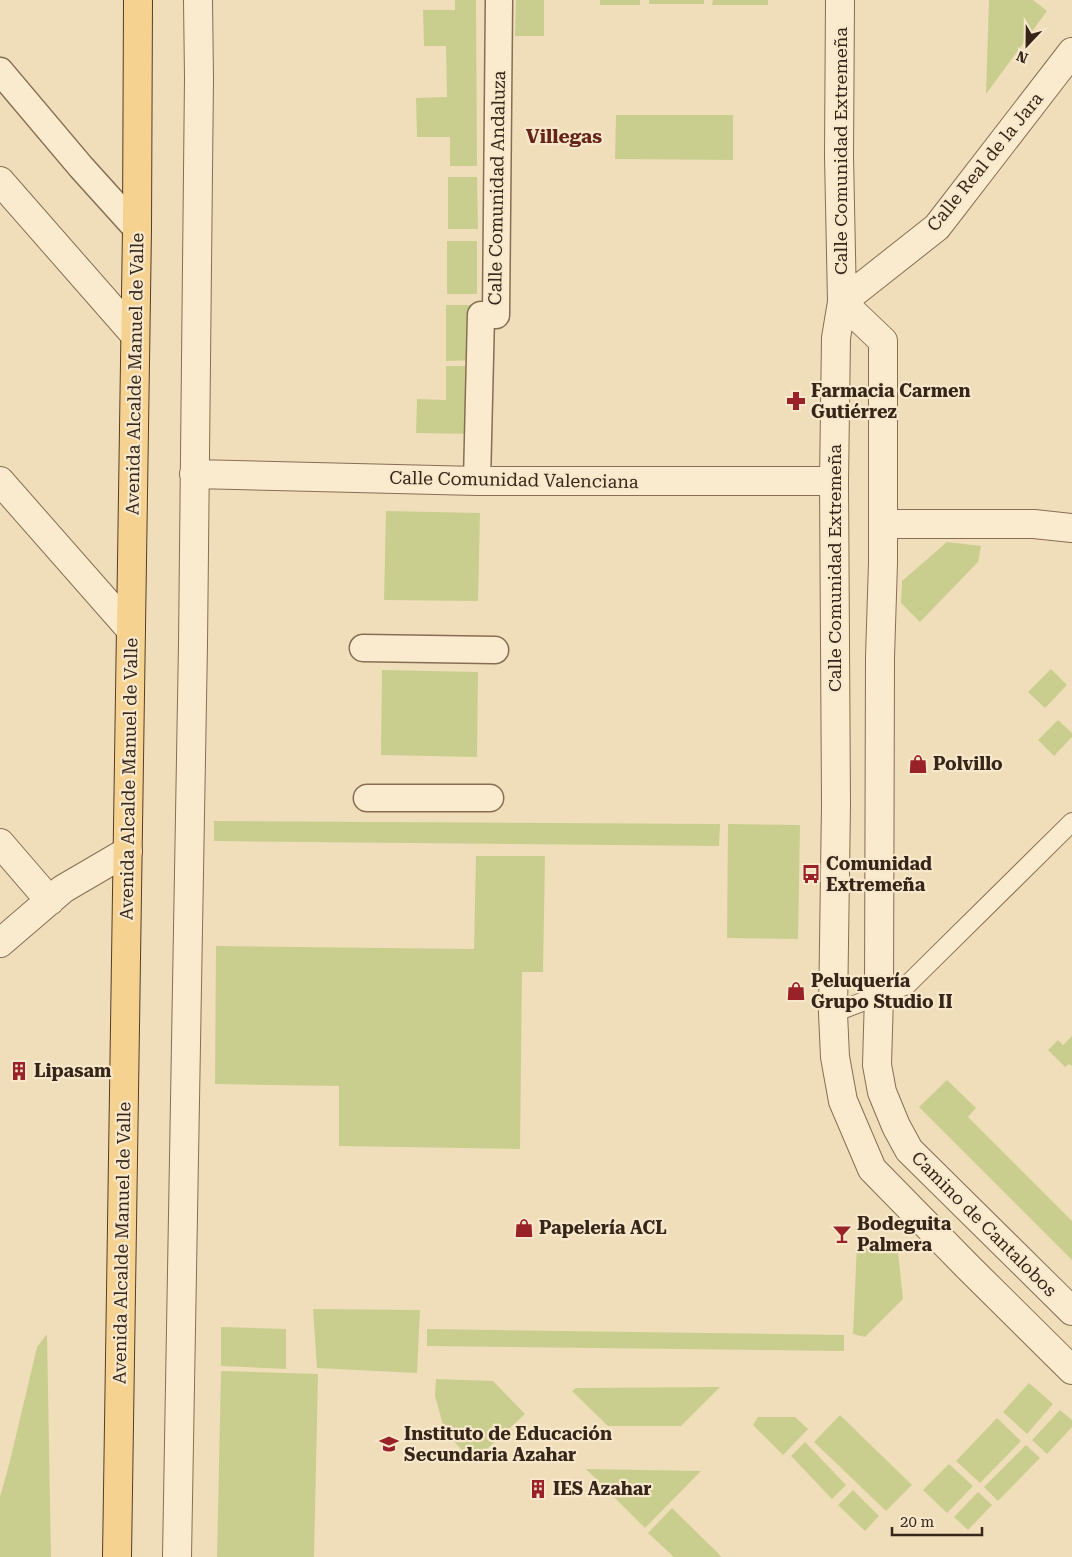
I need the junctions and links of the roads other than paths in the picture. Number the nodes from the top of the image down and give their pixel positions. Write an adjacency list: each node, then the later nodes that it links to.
1 (138, 0): 8 (main road, Avenida Alcalde Manuel de Valle)
2 (198, 0): 11 (street)
3 (499, 0): 13 (street, Calle Comunidad Andaluza)
4 (840, 0): 9 (street, Calle Comunidad Extremeña)
5 (1072, 52): 9 (street, Calle Real de la Jara)
6 (0, 71): 8 (street)
7 (0, 181): 10 (street)
8 (137, 230): 10 (main road, Avenida Alcalde Manuel de Valle)
9 (842, 302): 14 (street, Calle Comunidad Extremeña); 15 (street)
10 (135, 335): 17 (main road, Avenida Alcalde Manuel de Valle)
11 (194, 474): 13 (street, Calle Comunidad Valenciana); 32 (street)
12 (0, 481): 17 (street)
13 (477, 481): 14 (street, Calle Comunidad Valenciana)
14 (834, 481): 28 (street, Calle Comunidad Extremeña)
15 (883, 524): 16 (street); 27 (street, Camino de Cantalobos)
16 (1072, 528)
17 (131, 630): 24 (main road, Avenida Alcalde Manuel de Valle)
18 (363, 648): 19 (street)
19 (495, 650)
20 (367, 798): 21 (street)
21 (490, 798)
22 (1072, 822): 27 (lane)
23 (0, 843): 25 (street)
24 (128, 851): 25 (street); 31 (main road, Avenida Alcalde Manuel de Valle)
25 (50, 902): 26 (street)
26 (0, 943)
27 (879, 996): 28 (lane); 29 (street, Camino de Cantalobos)
28 (833, 1013): 30 (street)
29 (1072, 1311)
30 (1072, 1370)
31 (117, 1557)
32 (177, 1557)

